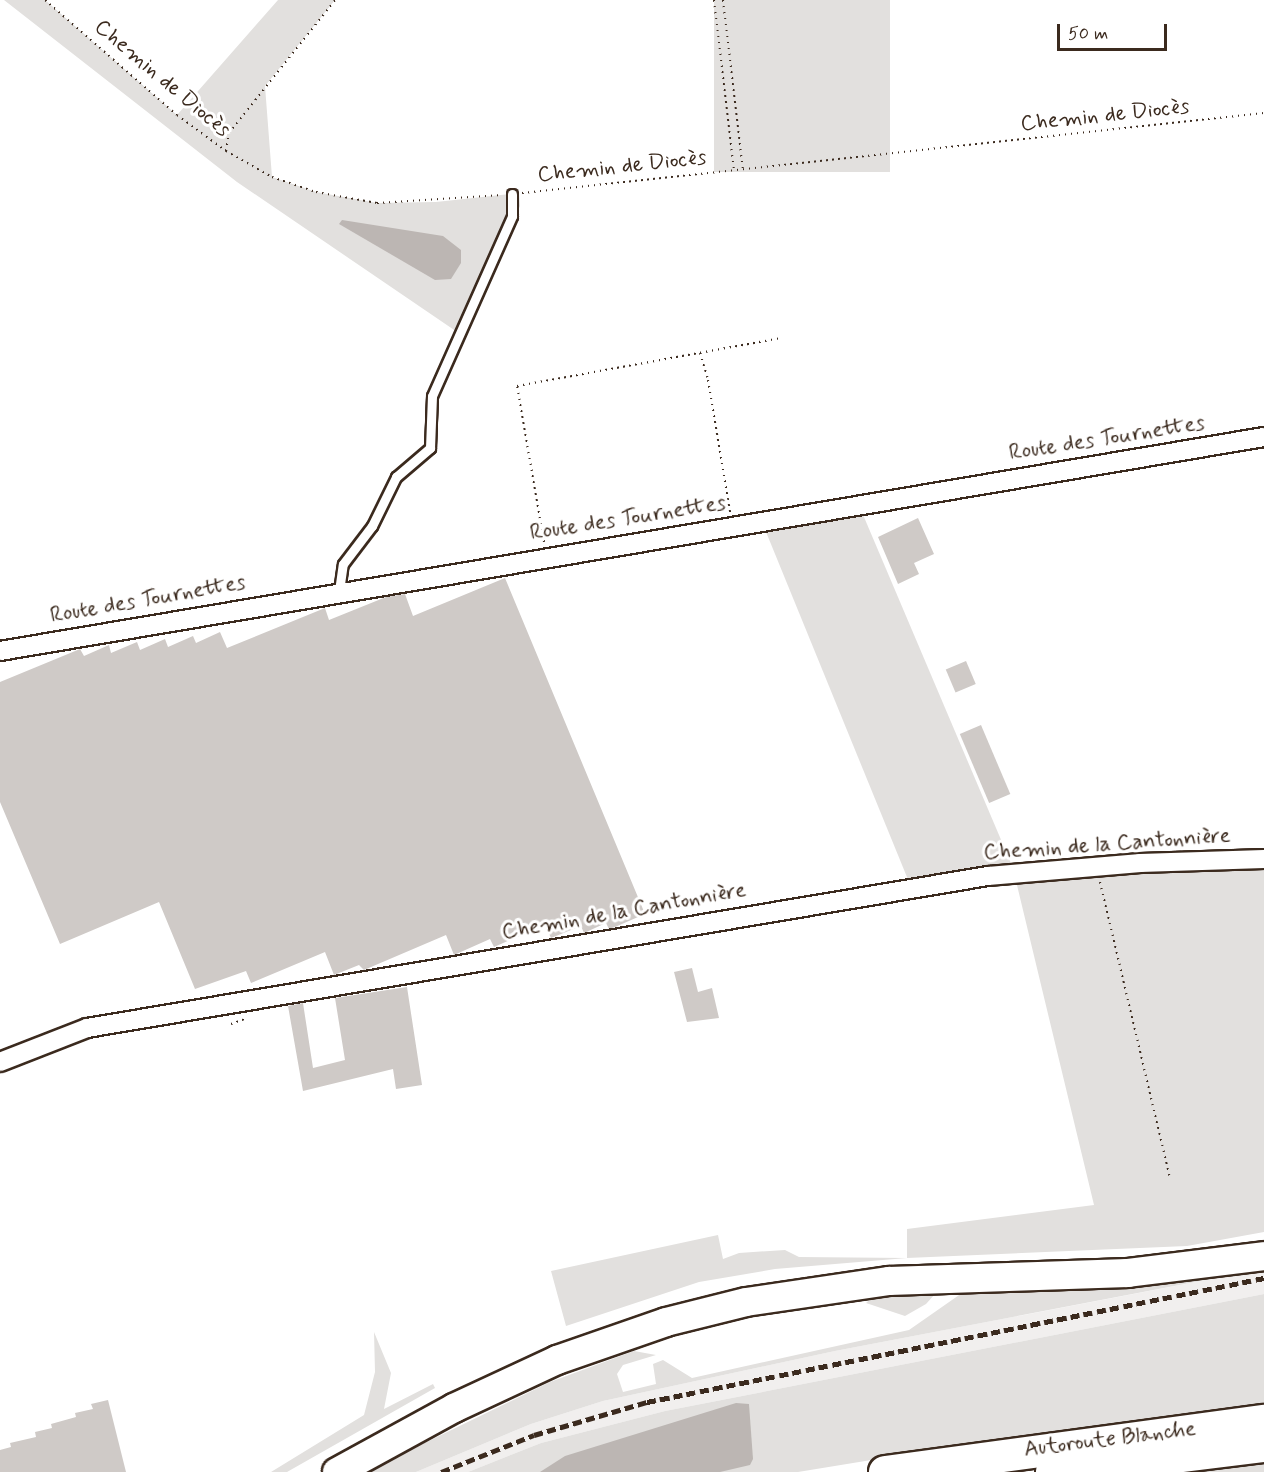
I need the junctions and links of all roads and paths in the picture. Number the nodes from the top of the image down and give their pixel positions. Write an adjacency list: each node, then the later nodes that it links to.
1 (45, 0): 6 (path, Chemin de Diocès)
2 (335, 0): 6 (path)
3 (714, 0): 8 (path)
4 (723, 0): 7 (path)
5 (1264, 113): 7 (path, Chemin de Diocès)
6 (226, 152): 9 (path, Chemin de Diocès)
7 (743, 170): 8 (path, Chemin de Diocès)
8 (734, 171): 9 (path, Chemin de Diocès)
9 (512, 194): 15 (lane)
10 (780, 338): 11 (path)
11 (700, 353): 13 (path); 14 (path)
12 (1264, 437): 13 (street, Route des Tournettes)
13 (732, 526): 14 (street, Route des Tournettes)
14 (546, 557): 15 (street, Route des Tournettes)
15 (339, 591): 16 (street, Route des Tournettes)
16 (0, 651)
17 (1264, 860): 18 (street, Chemin de la Cantonnière)
18 (1096, 866): 19 (street, Chemin de la Cantonnière); 20 (path)
19 (0, 1062)
20 (1170, 1177)
21 (1264, 1256): 24 (main road)
22 (1264, 1421): 25 (highway, Autoroute Blanche)
23 (1264, 1446): 26 (highway, Autoroute Blanche)
24 (337, 1472)
25 (885, 1472)
26 (1052, 1472)

